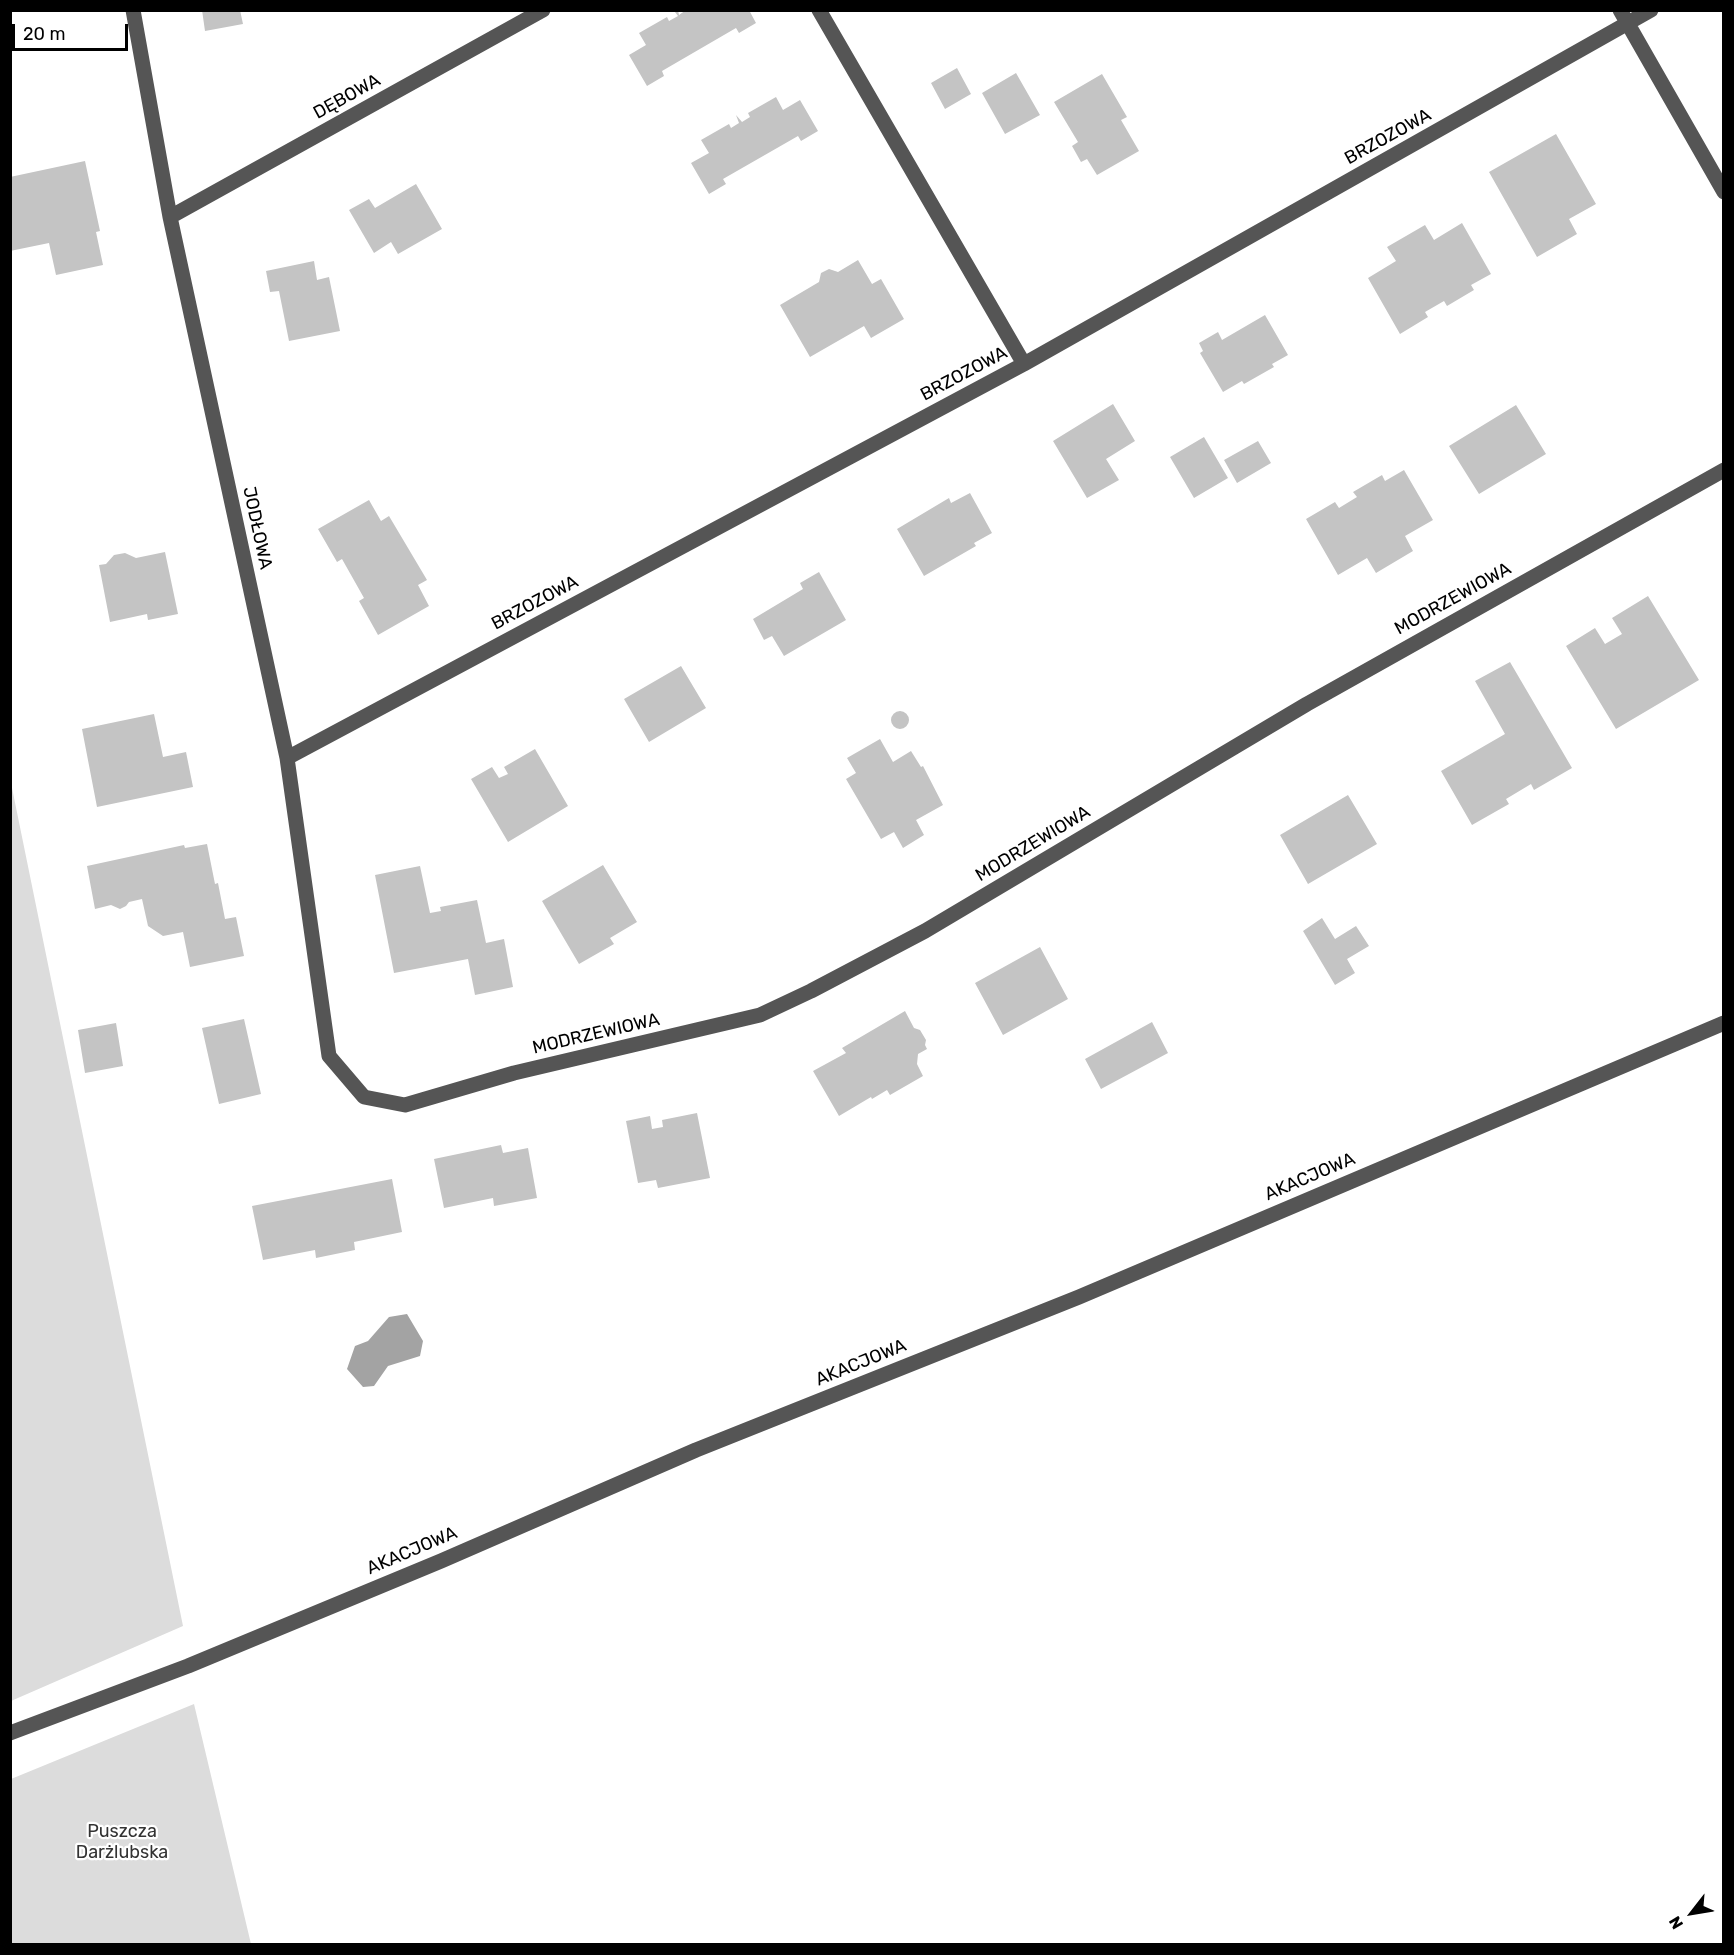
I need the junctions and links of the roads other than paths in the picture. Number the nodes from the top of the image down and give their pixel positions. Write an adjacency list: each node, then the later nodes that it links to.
1 (133, 10): 7 (street, JODŁOWA)
2 (543, 10): 7 (street, DĘBOWA)
3 (819, 10): 8 (street)
4 (1652, 10): 5 (street, BRZOZOWA)
5 (1624, 17): 6 (street); 8 (street, BRZOZOWA)
6 (1724, 192)
7 (170, 217): 10 (street, JODŁOWA)
8 (1024, 364): 10 (street, BRZOZOWA)
9 (1724, 470): 12 (street, MODRZEWIOWA)
10 (287, 758): 12 (street, JODŁOWA)
11 (1724, 1023): 13 (street, AKACJOWA)
12 (329, 1056)
13 (10, 1733)

